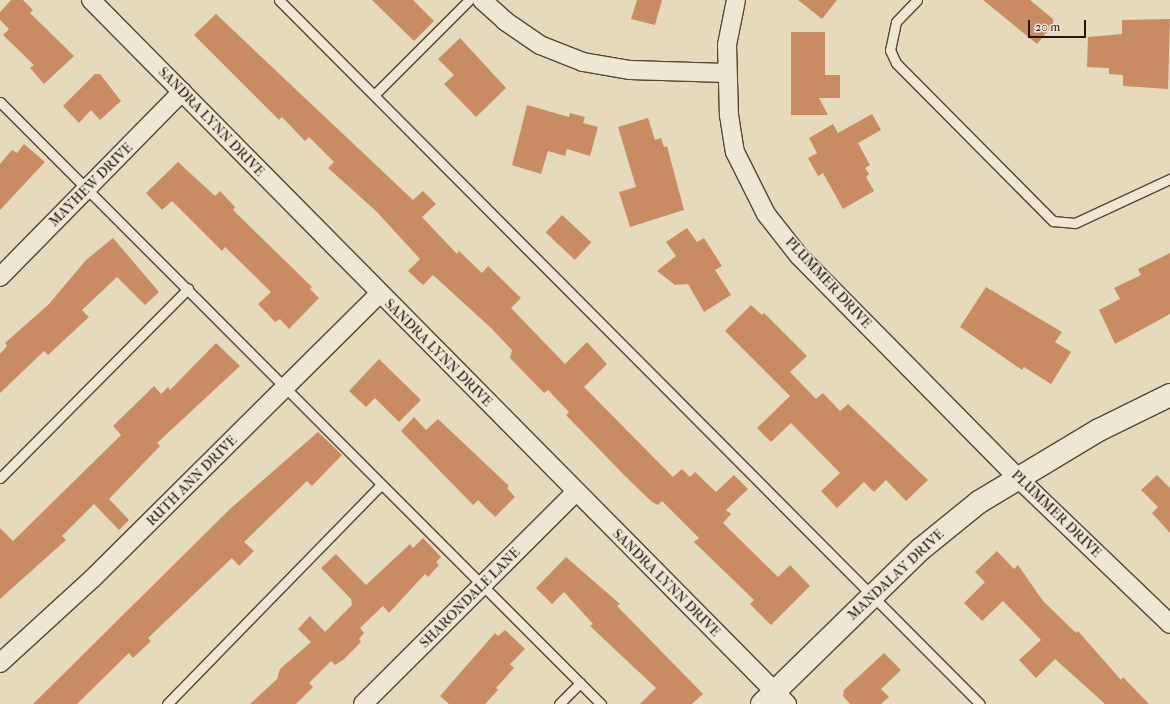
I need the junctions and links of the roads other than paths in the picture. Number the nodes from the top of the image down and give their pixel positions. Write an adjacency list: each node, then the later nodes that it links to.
1 (91, 0): 8 (street, SANDRA LYNN DRIVE)
2 (279, 0): 9 (lane)
3 (469, 0): 9 (lane)
4 (482, 0): 7 (street)
5 (736, 0): 7 (street, PLUMMER DRIVE)
6 (917, 0): 11 (lane)
7 (726, 73): 19 (street, PLUMMER DRIVE)
8 (182, 92): 12 (street, MAYHEW DRIVE); 15 (street, SANDRA LYNN DRIVE)
9 (374, 95): 23 (lane)
10 (0, 102): 12 (lane)
11 (1170, 179)
12 (86, 189): 13 (street, MAYHEW DRIVE); 14 (lane)
13 (0, 277)
14 (188, 289): 16 (lane); 18 (lane)
15 (379, 294): 16 (street, RUTH ANN DRIVE); 21 (street, SANDRA LYNN DRIVE)
16 (285, 389): 20 (lane); 25 (street, RUTH ANN DRIVE)
17 (1170, 395): 19 (street, MANDALAY DRIVE)
18 (0, 478)
19 (1019, 479): 23 (street, MANDALAY DRIVE); 24 (street, PLUMMER DRIVE)
20 (381, 485): 22 (lane); 28 (lane)
21 (576, 492): 22 (street, SHARONDALE LANE); 27 (street, SANDRA LYNN DRIVE)
22 (482, 586): 26 (lane); 29 (street, SHARONDALE LANE)
23 (872, 596): 27 (street, MANDALAY DRIVE); 32 (lane)
24 (1170, 624)
25 (0, 663)
26 (580, 683): 30 (lane); 31 (lane)
27 (775, 700)
28 (167, 704)
29 (364, 704)
30 (559, 704)
31 (601, 704)
32 (980, 704)

